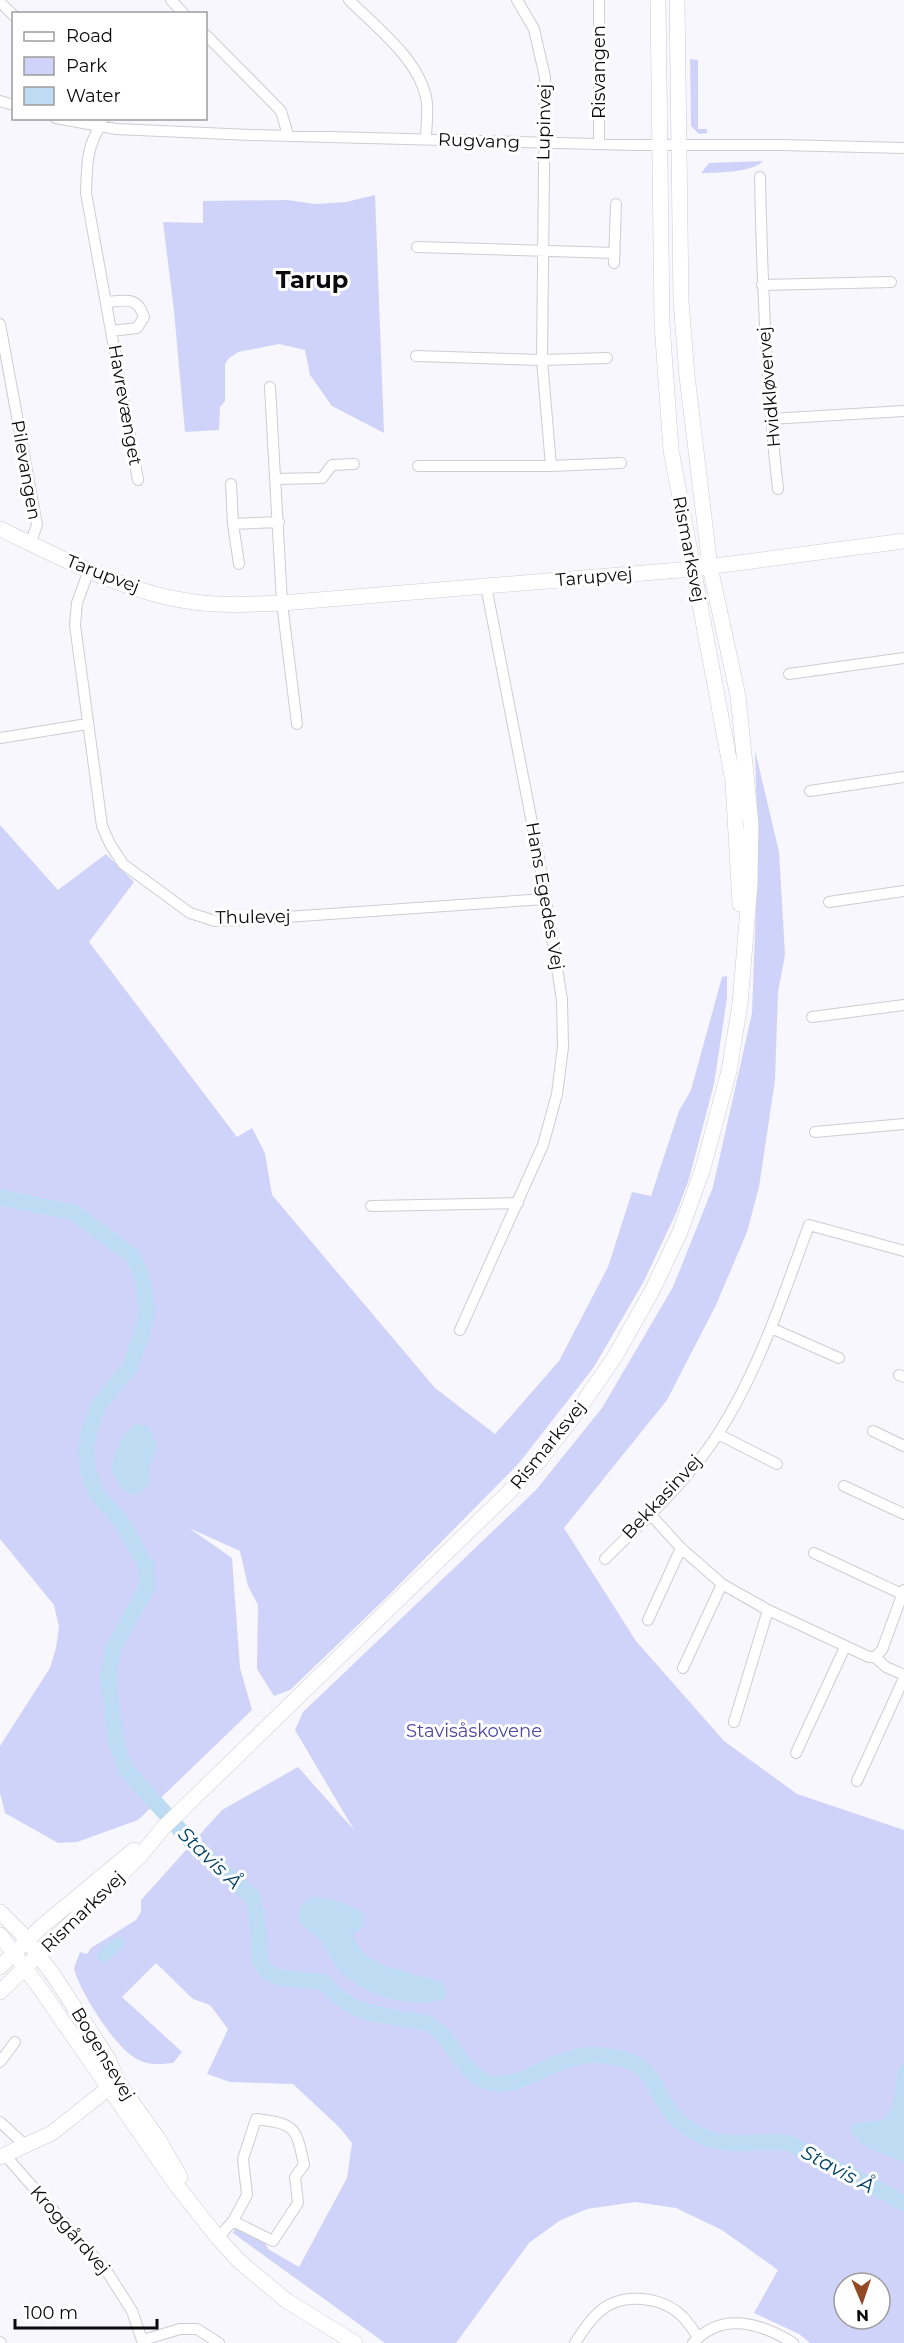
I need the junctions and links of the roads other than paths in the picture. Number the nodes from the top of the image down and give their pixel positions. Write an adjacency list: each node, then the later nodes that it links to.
1 (171, 0): 8 (street)
2 (349, 0): 15 (street)
3 (517, 0): 16 (street, Lupinvej)
4 (599, 0): 17 (street, Risvangen)
5 (658, 0): 10 (main road, Rismarksvej)
6 (677, 0): 18 (main road, Rismarksvej)
7 (0, 2): 9 (street)
8 (182, 12)
9 (12, 14)
10 (658, 17): 18 (main road, Rismarksvej); 19 (main road, Rismarksvej)
11 (207, 36): 14 (street)
12 (74, 120): 13 (street, Rugvang)
13 (102, 123): 14 (street, Rugvang); 28 (street, Havrevænget)
14 (288, 135): 15 (street, Rugvang)
15 (426, 139): 16 (street, Rugvang)
16 (544, 143): 17 (street, Rugvang); 25 (street, Lupinvej)
17 (599, 144): 19 (street, Rugvang)
18 (681, 145): 19 (street, Rugvang); 20 (street, Rugvang); 23 (main road, Rismarksvej)
19 (660, 146): 23 (main road, Rismarksvej); 52 (main road, Rismarksvej)
20 (904, 148)
21 (760, 177): 27 (street, Hvidkløvervej)
22 (616, 204): 25 (street)
23 (680, 243): 51 (main road, Rismarksvej)
24 (417, 247): 25 (street)
25 (541, 250): 33 (street, Lupinvej)
26 (891, 282): 27 (street)
27 (762, 285): 36 (street, Hvidkløvervej)
28 (106, 302): 30 (street, Havrevænget); 30 (street, Havrevænget)
29 (0, 324): 49 (street, Pilevangen)
30 (111, 331): 42 (street, Havrevænget)
31 (416, 356): 33 (street)
32 (607, 358): 33 (street)
33 (542, 360): 40 (street, Lupinvej)
34 (270, 387): 41 (street)
35 (904, 411): 36 (street)
36 (770, 419): 44 (street, Hvidkløvervej)
37 (621, 463): 40 (street)
38 (354, 464): 41 (street)
39 (418, 466): 40 (street)
40 (550, 466)
41 (275, 479): 45 (street)
42 (138, 480)
43 (231, 484): 46 (street)
44 (778, 489)
45 (279, 522): 46 (street); 55 (street)
46 (233, 524): 50 (street)
47 (0, 529): 49 (main road, Tarupvej)
48 (904, 541): 51 (main road, Tarupvej)
49 (30, 544): 53 (main road, Tarupvej)
50 (238, 564)
51 (711, 567): 52 (main road, Tarupvej); 66 (main road, Rismarksvej)
52 (692, 569): 54 (main road, Tarupvej); 66 (main road, Rismarksvej)
53 (89, 570): 55 (main road, Tarupvej); 58 (street, Thulevej)
54 (486, 586): 55 (main road, Tarupvej); 64 (street, Hans Egedes Vej)
55 (282, 603): 59 (street)
56 (904, 658): 57 (street)
57 (789, 674)
58 (87, 724): 60 (street); 64 (street, Thulevej)
59 (297, 724)
60 (0, 738)
61 (904, 777): 62 (street)
62 (810, 790)
63 (904, 891): 65 (street)
64 (545, 899): 71 (street, Hans Egedes Vej)
65 (829, 902)
66 (743, 949): 98 (main road, Rismarksvej)
67 (904, 1005): 68 (street)
68 (812, 1017)
69 (904, 1124): 70 (street)
70 (814, 1132)
71 (518, 1203): 72 (street); 75 (street, Hans Egedes Vej)
72 (371, 1206)
73 (904, 1251): 74 (street, Bekkasinvej)
74 (771, 1328): 76 (street); 78 (street, Bekkasinvej)
75 (460, 1330)
76 (839, 1358)
77 (873, 1431): 79 (street)
78 (718, 1434): 80 (street); 82 (street, Bekkasinvej)
79 (904, 1446)
80 (777, 1464)
81 (844, 1486): 83 (street)
82 (650, 1514): 84 (street); 86 (street, Bekkasinvej)
83 (904, 1514)
84 (681, 1548): 87 (street); 90 (street)
85 (814, 1553): 88 (street)
86 (605, 1559)
87 (722, 1584): 89 (street); 93 (street)
88 (904, 1593): 92 (street)
89 (768, 1610): 91 (street); 95 (street)
90 (648, 1620)
91 (845, 1647): 92 (street); 96 (street)
92 (875, 1657): 94 (street)
93 (683, 1668)
94 (904, 1677): 97 (street)
95 (734, 1722)
96 (796, 1753)
97 (857, 1781)
98 (163, 1828): 102 (main road, Rismarksvej); 102 (main road)
99 (0, 1912): 102 (main road, Bogensevej)
100 (0, 1920): 102 (main road)
101 (0, 1935): 102 (main road, Bogensevej)
102 (23, 1953): 103 (main road); 104 (main road, Bogensevej); 105 (main road, Rismarksvej); 109 (main road); 109 (main road, Bogensevej)
103 (0, 1979)
104 (37, 1984): 106 (main road); 109 (main road, Bogensevej)
105 (0, 1992)
106 (0, 2002)
107 (15, 2042): 108 (street)
108 (0, 2062)
109 (112, 2085): 111 (main road); 114 (main road, Bogensevej)
110 (0, 2122): 111 (street)
111 (26, 2146): 112 (main road)
112 (2, 2156): 117 (street, Kroggårdvej)
113 (233, 2221): 113 (street); 114 (street)
114 (218, 2238): 119 (main road, Bogensevej)
115 (696, 2340): 116 (street); 120 (street)
116 (787, 2341)
117 (143, 2342): 118 (street)
118 (219, 2343)
119 (355, 2343)
120 (575, 2343)

